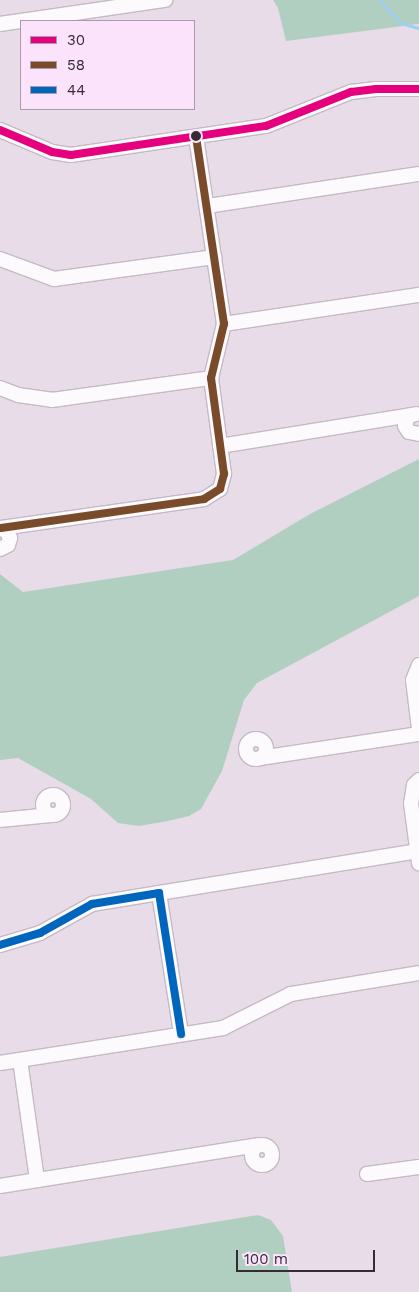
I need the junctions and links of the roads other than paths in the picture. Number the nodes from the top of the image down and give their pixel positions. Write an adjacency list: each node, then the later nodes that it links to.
1 (164, 0): 2 (street)
2 (27, 20)
3 (20, 21): 4 (street)
4 (0, 24)
5 (419, 89): 7 (street)
6 (0, 130): 7 (street)
7 (196, 137): 9 (street)
8 (419, 174): 9 (street)
9 (207, 206): 10 (street)
10 (214, 257): 11 (street); 13 (street)
11 (0, 259)
12 (419, 295): 13 (street)
13 (224, 324): 14 (street)
14 (211, 378): 15 (street); 18 (street)
15 (0, 388)
16 (412, 418): 17 (street); 18 (street)
17 (419, 434)
18 (220, 446): 19 (street)
19 (4, 532): 20 (street)
20 (0, 549)
21 (419, 665): 22 (street)
22 (419, 729)
23 (419, 734): 24 (street)
24 (263, 752)
25 (419, 780): 28 (street)
26 (46, 810): 27 (street)
27 (0, 820)
28 (418, 857): 29 (street)
29 (159, 894): 30 (street); 32 (street)
30 (0, 945)
31 (419, 973): 32 (street)
32 (181, 1034): 33 (street)
33 (20, 1060): 34 (street); 38 (street)
34 (0, 1063)
35 (255, 1151): 38 (street)
36 (419, 1167): 37 (street)
37 (367, 1174)
38 (36, 1180): 39 (street)
39 (0, 1186)

